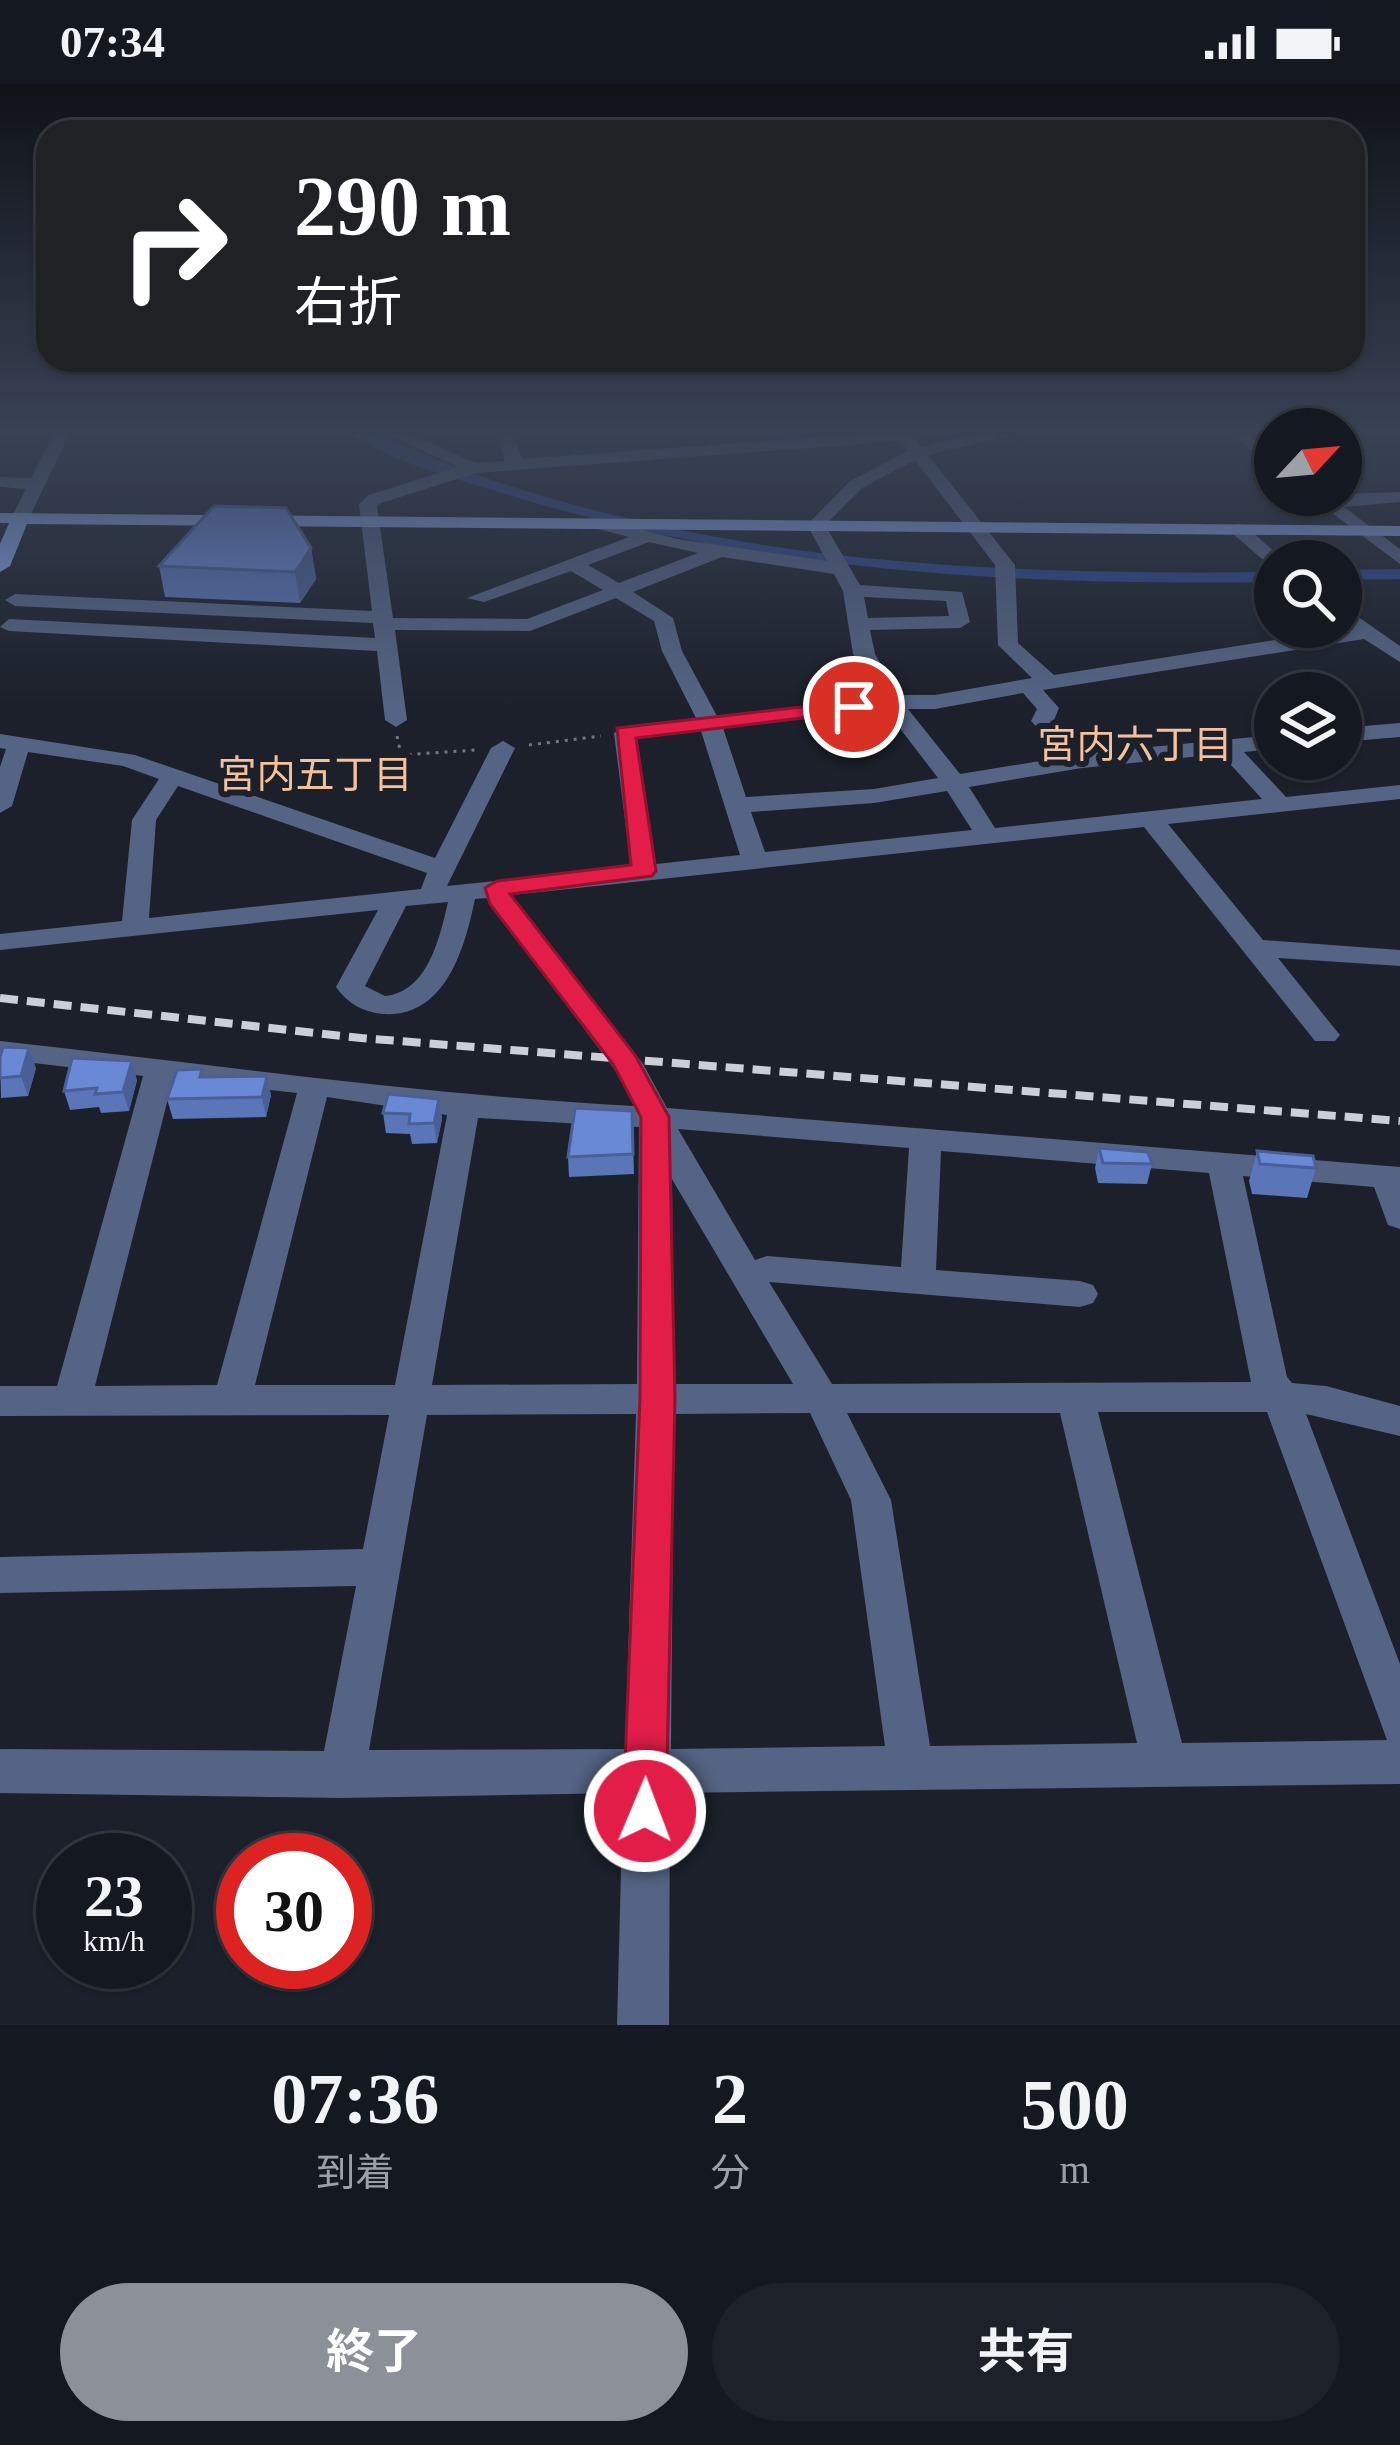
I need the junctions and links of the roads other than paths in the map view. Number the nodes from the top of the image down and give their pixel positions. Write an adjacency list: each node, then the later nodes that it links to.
1 (9, 524): 18 (main road)
2 (370, 524): 25 (street)
3 (559, 524): 4 (main road)
4 (609, 524): 7 (main road); 12 (street)
5 (975, 524): 8 (street)
6 (1357, 524): 10 (street)
7 (816, 525): 8 (main road); 16 (street)
8 (977, 526): 9 (main road); 29 (street)
9 (1238, 529): 10 (main road); 13 (street)
10 (1366, 530): 11 (main road); 15 (street)
11 (1400, 531)
12 (650, 536): 14 (street); 17 (street)
13 (1254, 542)
14 (722, 550): 16 (street); 19 (street)
15 (1400, 558)
16 (836, 560): 20 (street)
17 (574, 564): 19 (street); 21 (street)
18 (0, 566)
19 (620, 591): 25 (street); 32 (street)
20 (853, 591): 23 (street); 23 (street)
21 (477, 598)
22 (7, 599): 25 (street); 26 (street)
23 (859, 624): 30 (street)
24 (1362, 627): 27 (street)
25 (382, 629): 26 (street); 31 (street)
26 (4, 631)
27 (1368, 632): 28 (street); 29 (street)
28 (1400, 656)
29 (1040, 685): 30 (street); 39 (street)
30 (891, 702): 32 (street); 41 (street)
31 (396, 720)
32 (710, 724): 44 (street); 49 (street)
33 (1400, 730): 34 (street)
34 (1362, 733)
35 (9, 742): 40 (street); 43 (street)
36 (1254, 744): 37 (street)
37 (1227, 746): 39 (street); 45 (street)
38 (503, 748): 50 (street)
39 (1082, 761): 41 (street)
40 (174, 774): 50 (street); 54 (street)
41 (953, 781): 44 (street); 47 (street)
42 (1400, 792): 45 (street)
43 (0, 806)
44 (739, 806): 48 (street)
45 (1281, 806): 46 (street)
46 (1151, 819): 47 (street); 56 (street)
47 (988, 836): 48 (street)
48 (755, 861): 49 (street)
49 (644, 871): 51 (street)
50 (435, 882): 52 (street); 53 (street)
51 (497, 888): 52 (street); 63 (street)
52 (464, 891): 53 (street)
53 (397, 898): 54 (street)
54 (135, 928): 55 (street)
55 (0, 942)
56 (1252, 948): 57 (street); 58 (street)
57 (1400, 958)
58 (1325, 1035)
59 (0, 1050): 60 (street)
60 (161, 1066): 61 (street); 78 (street)
61 (315, 1085): 62 (street); 75 (street)
62 (464, 1107): 63 (street); 73 (street)
63 (655, 1117): 64 (street); 68 (street); 74 (street)
64 (925, 1141): 65 (street); 69 (street)
65 (1224, 1165): 66 (street); 72 (street)
66 (1394, 1177): 67 (street)
67 (1400, 1217)
68 (747, 1276): 69 (street); 71 (street)
69 (918, 1279): 70 (street)
70 (1079, 1294)
71 (820, 1396): 74 (street); 76 (street); 86 (street)
72 (1281, 1396): 76 (street); 79 (street); 82 (street)
73 (413, 1398): 74 (street); 75 (street); 80 (street)
74 (658, 1398): 85 (street)
75 (232, 1400): 78 (street)
76 (1076, 1400): 84 (street)
77 (0, 1401): 78 (street)
78 (72, 1401)
79 (1400, 1421)
80 (380, 1567): 81 (street); 88 (street)
81 (0, 1574)
82 (1400, 1724)
83 (1400, 1762): 84 (street)
84 (1166, 1765): 86 (street)
85 (645, 1768): 86 (street); 88 (street); 89 (street)
86 (910, 1769)
87 (0, 1772): 88 (street)
88 (343, 1776)
89 (643, 2025)

